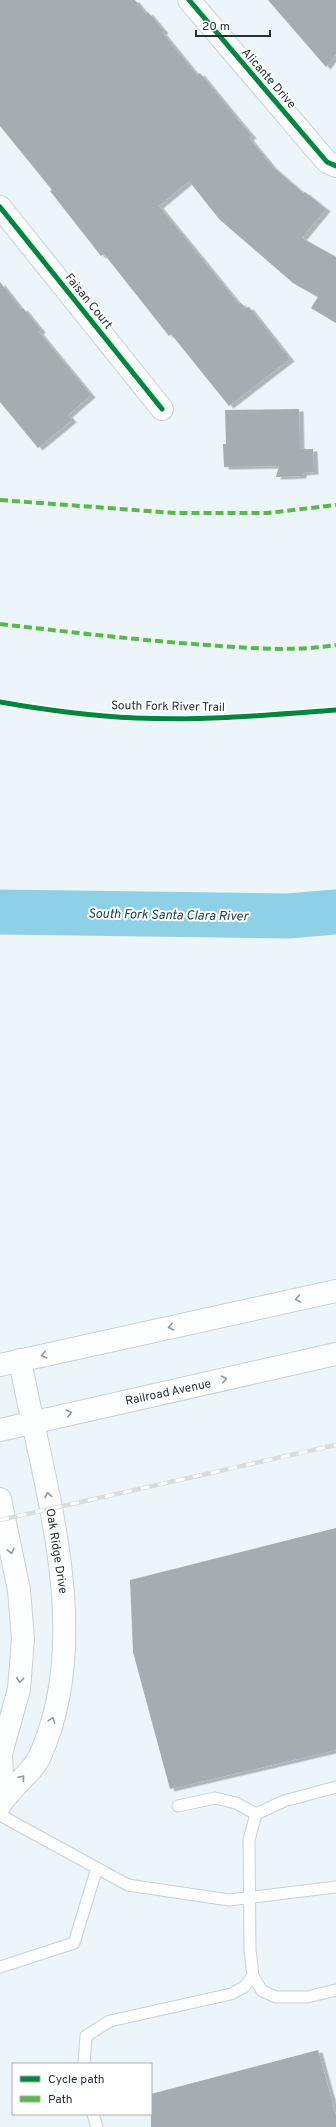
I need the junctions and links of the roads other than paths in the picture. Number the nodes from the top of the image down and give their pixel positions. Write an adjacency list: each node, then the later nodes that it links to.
1 (188, 0): 2 (main road, Alicante Drive)
2 (336, 166)
3 (0, 207): 4 (main road, Faisan Court)
4 (162, 409)
5 (336, 1291): 7 (main road, one-way to 7)
6 (336, 1354): 8 (main road, Railroad Avenue, one-way to 6)
7 (10, 1362): 8 (main road, Oak Ridge Drive)
8 (31, 1422): 9 (main road, Railroad Avenue); 12 (main road, Oak Ridge Drive, one-way to 8)
9 (0, 1430)
10 (0, 1499): 12 (main road, one-way to 12)
11 (336, 1787): 14 (lane)
12 (1, 1806): 15 (lane)
13 (178, 1806): 14 (lane)
14 (256, 1814): 17 (lane)
15 (97, 1868): 17 (lane); 18 (lane)
16 (336, 1887): 17 (lane)
17 (251, 1898): 19 (lane)
18 (0, 1967)
19 (253, 1976): 20 (lane); 21 (lane)
20 (336, 1990)
21 (84, 2063)
22 (93, 2115): 23 (lane)
23 (97, 2127)

